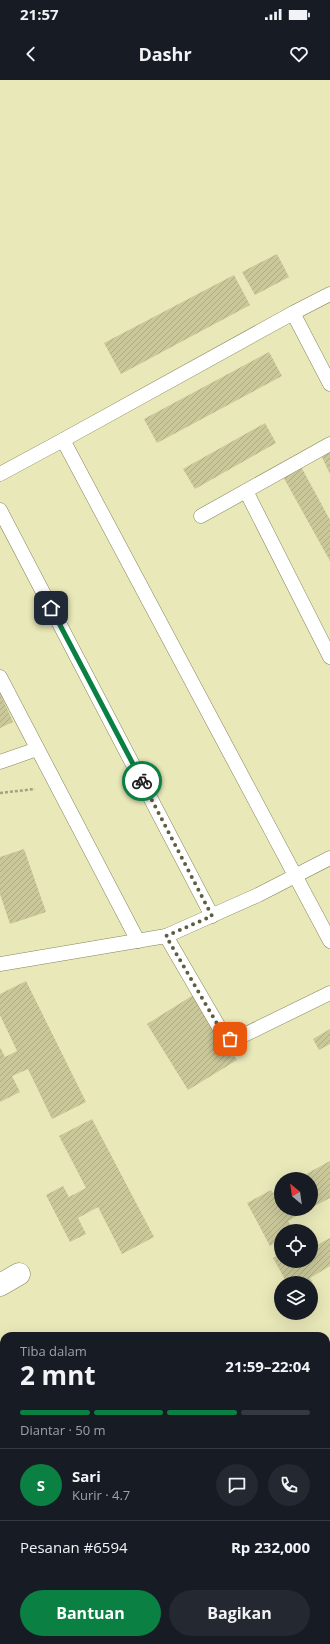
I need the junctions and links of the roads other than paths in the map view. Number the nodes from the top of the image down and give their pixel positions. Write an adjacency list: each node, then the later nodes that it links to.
1 (330, 294): 2 (lane)
2 (293, 313): 3 (lane); 4 (lane)
3 (330, 384)
4 (63, 440): 6 (lane); 15 (lane)
5 (330, 444): 7 (lane)
6 (0, 474)
7 (246, 491): 9 (lane); 10 (lane)
8 (0, 510): 16 (lane)
9 (201, 516)
10 (330, 657)
11 (0, 677): 12 (lane)
12 (37, 749): 13 (lane); 18 (lane)
13 (0, 762)
14 (330, 858): 15 (lane)
15 (296, 876): 16 (lane); 19 (lane)
16 (212, 916): 17 (lane)
17 (166, 936): 18 (lane); 21 (lane)
18 (138, 941): 20 (lane)
19 (330, 941)
20 (0, 964)
21 (330, 993)
22 (19, 1274): 23 (street)
23 (0, 1285)

